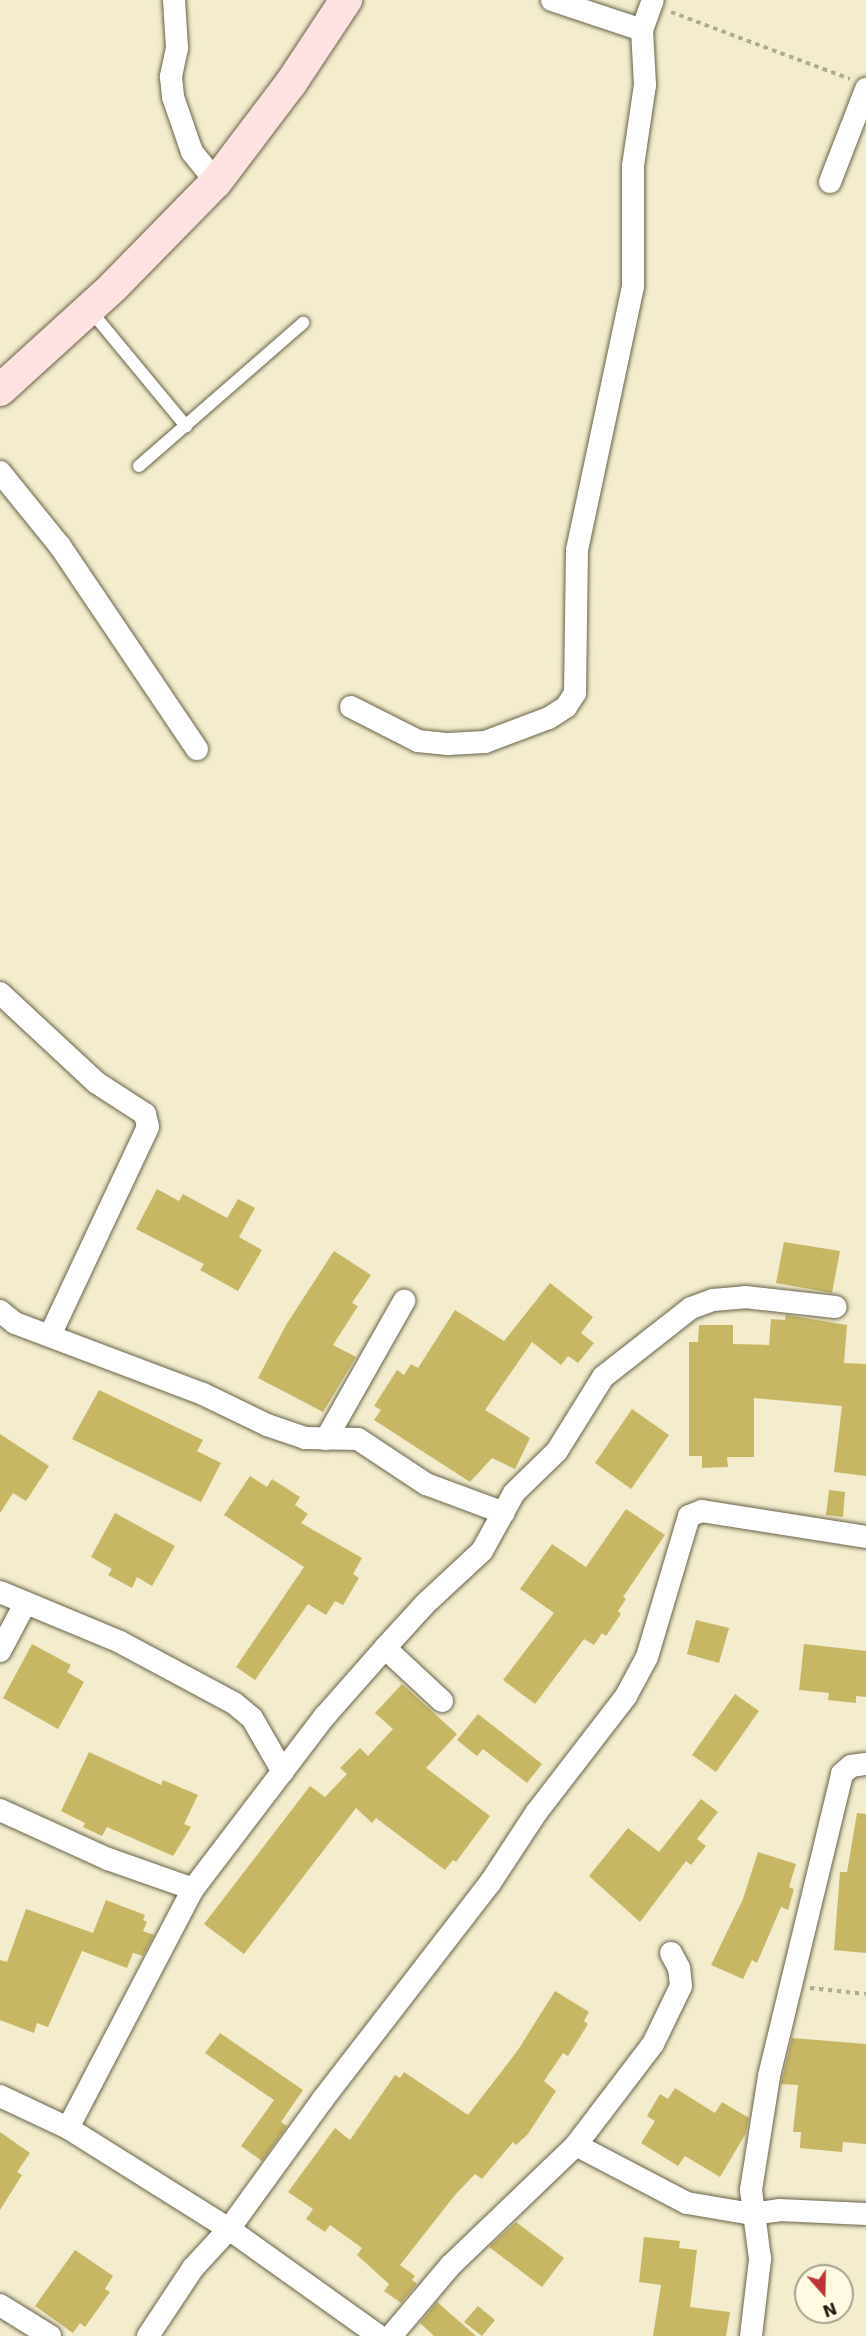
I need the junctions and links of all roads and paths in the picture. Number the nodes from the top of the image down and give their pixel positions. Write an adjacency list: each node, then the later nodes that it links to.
1 (174, 0): 7 (street)
2 (346, 0): 7 (street)
3 (552, 0): 5 (street)
4 (652, 2): 5 (street); 6 (path)
5 (642, 30): 15 (street)
6 (861, 85): 8 (street)
7 (216, 182): 9 (street)
8 (831, 182)
9 (89, 309): 11 (street); 12 (lane)
10 (303, 323): 12 (lane)
11 (0, 390)
12 (186, 426): 13 (lane)
13 (139, 466)
14 (0, 472): 16 (street)
15 (351, 707)
16 (197, 749)
17 (0, 993): 21 (street)
18 (404, 1301): 22 (street)
19 (835, 1307): 23 (street)
20 (0, 1311): 21 (street)
21 (51, 1333): 22 (street)
22 (326, 1438): 23 (street)
23 (504, 1513): 27 (street)
24 (866, 1537): 42 (street)
25 (0, 1592): 26 (street)
26 (25, 1604): 28 (street); 31 (street)
27 (385, 1648): 29 (street); 31 (street)
28 (0, 1651)
29 (442, 1701)
30 (866, 1764): 35 (street)
31 (283, 1772): 33 (street)
32 (0, 1810): 33 (street)
33 (193, 1889): 38 (street)
34 (671, 1953): 39 (street)
35 (792, 1987): 36 (path); 40 (street)
36 (866, 1994)
37 (0, 2096): 38 (street)
38 (68, 2127): 42 (street)
39 (576, 2145): 40 (street); 47 (street)
40 (752, 2214): 41 (street); 48 (street)
41 (866, 2214)
42 (229, 2229): 45 (street); 46 (street)
43 (0, 2306): 44 (street)
44 (50, 2336)
45 (148, 2336)
46 (379, 2336)
47 (391, 2336)
48 (751, 2336)

